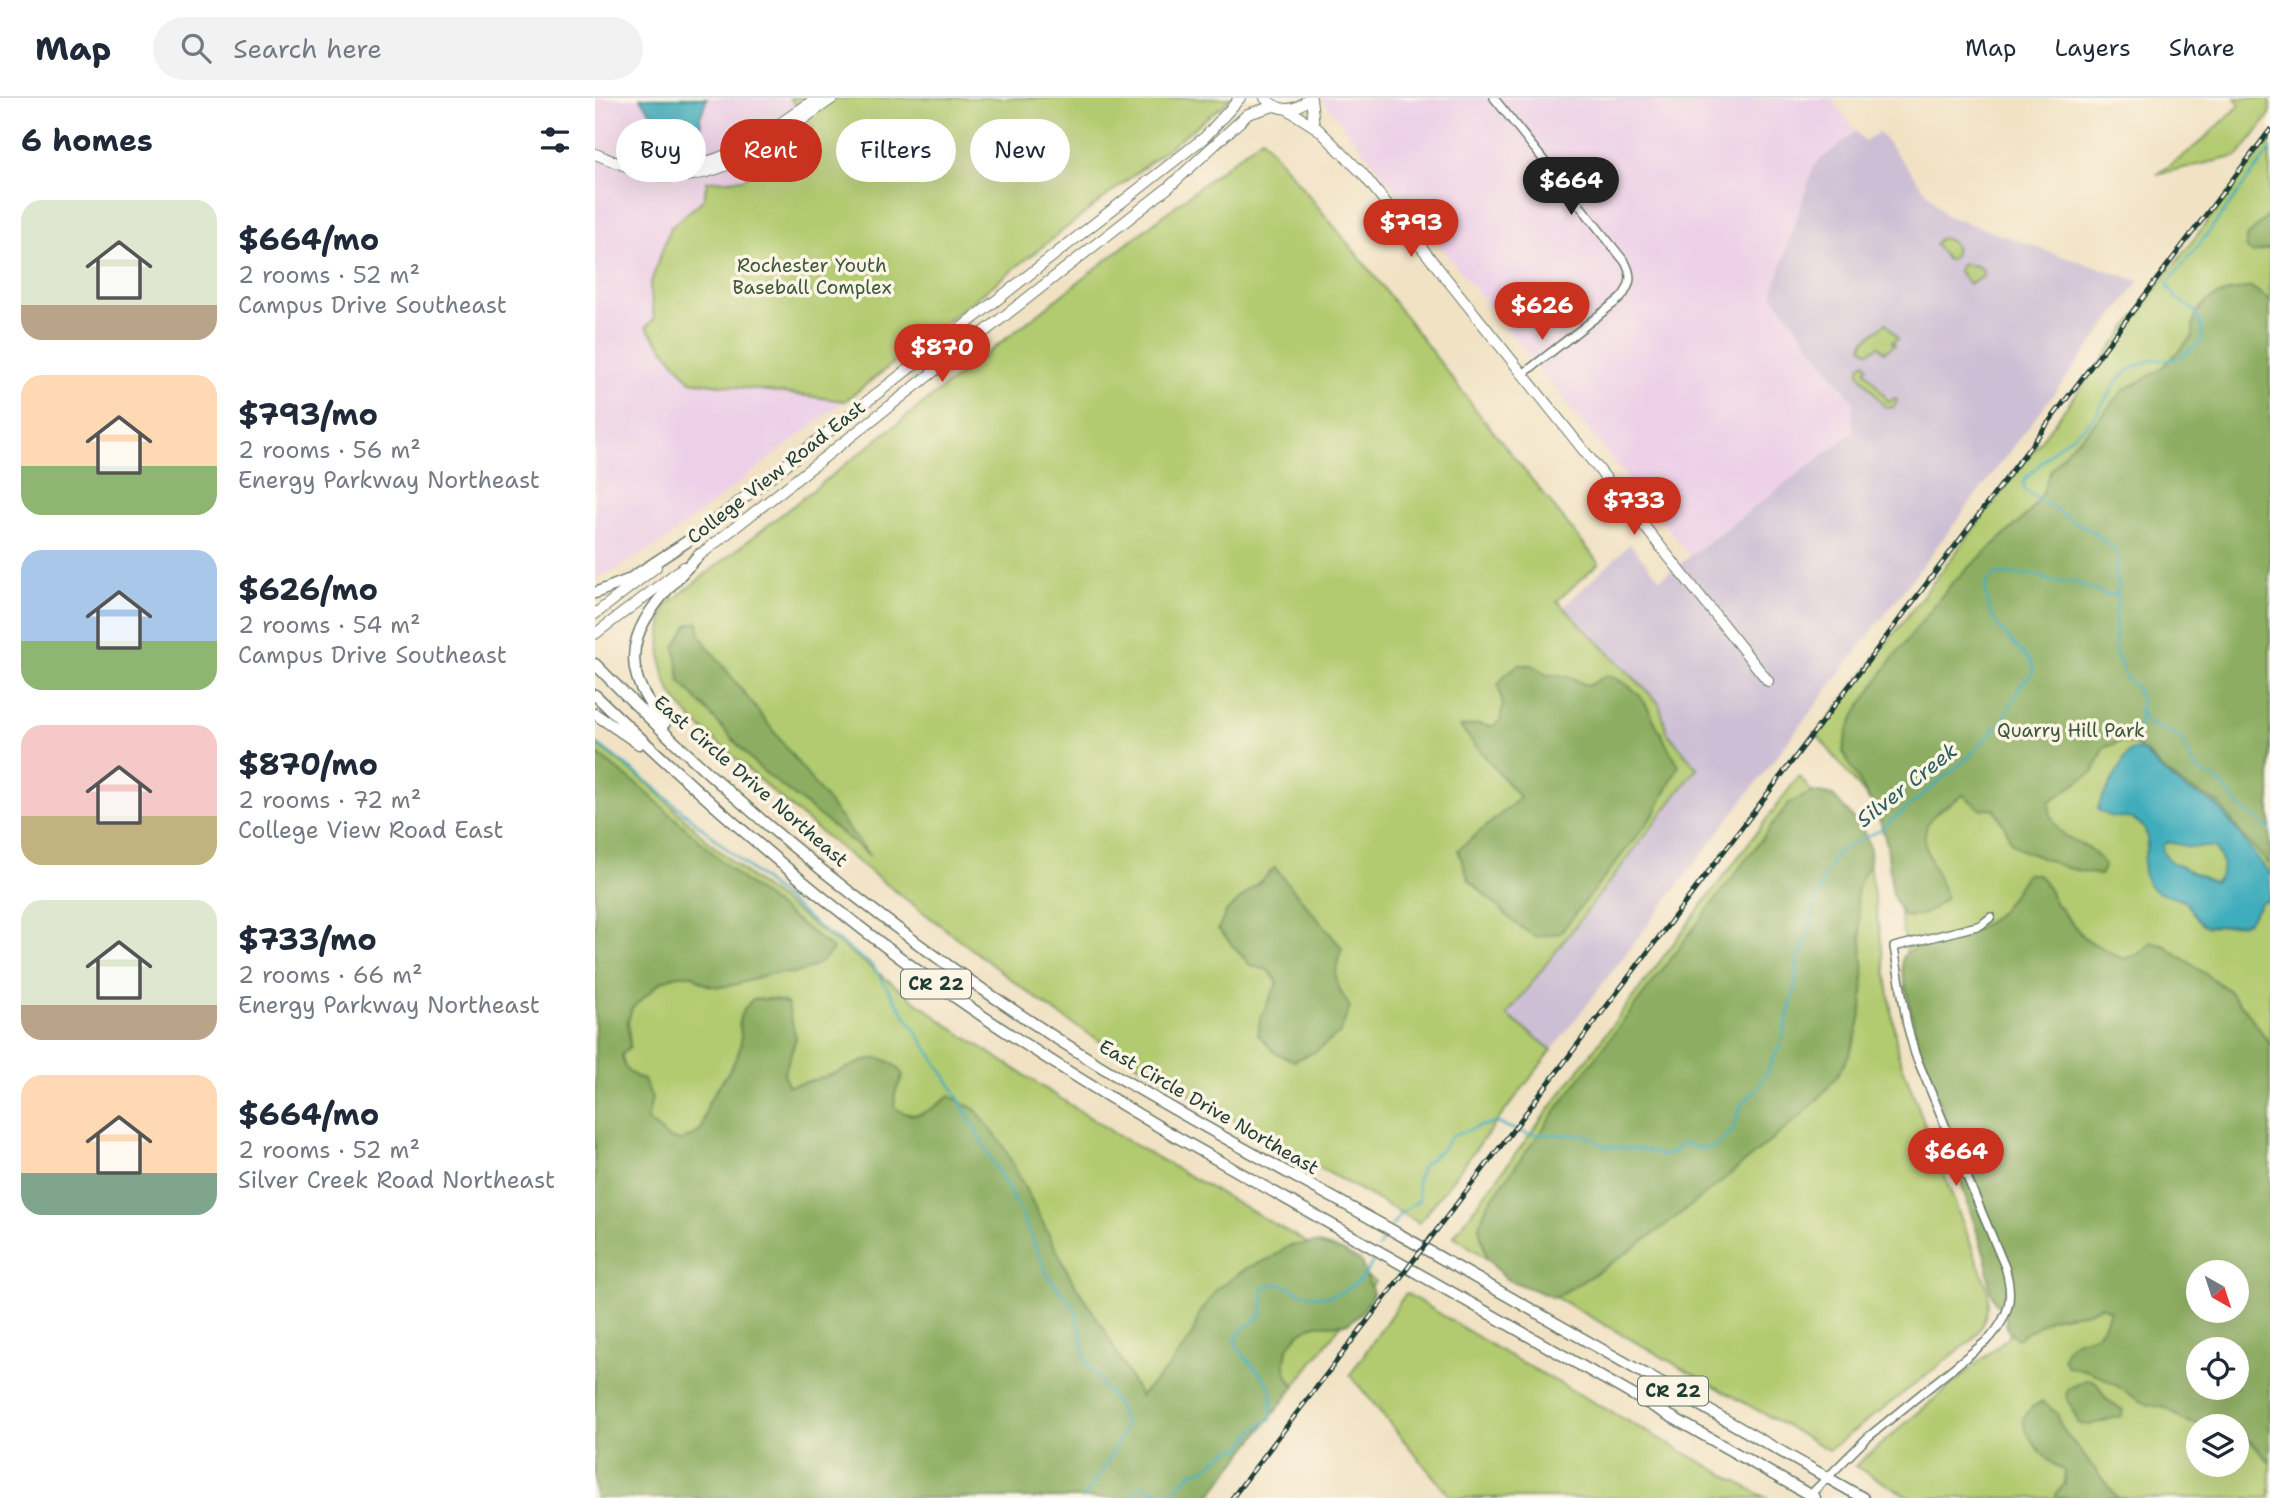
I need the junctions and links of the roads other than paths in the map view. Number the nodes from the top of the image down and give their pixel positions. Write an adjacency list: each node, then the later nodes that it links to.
1 (817, 98): 11 (main road)
2 (833, 98): 13 (main road)
3 (1240, 98): 15 (main road, College View Road East)
4 (1265, 98): 7 (main road)
5 (1310, 98): 8 (main road); 9 (main road)
6 (1494, 98): 14 (street)
7 (1275, 106): 8 (main road); 16 (main road, College View Road East)
8 (1287, 109): 9 (main road)
9 (1314, 126): 14 (main road)
10 (595, 154): 12 (main road)
11 (706, 160)
12 (616, 162)
13 (706, 170)
14 (1523, 374): 21 (main road)
15 (694, 537): 17 (main road); 18 (main road, College View Road East)
16 (700, 554): 19 (main road, College View Road East); 25 (main road)
17 (595, 593)
18 (595, 614)
19 (595, 634)
20 (595, 664): 25 (main road, East Circle Drive Northeast / CR 22)
21 (1768, 681)
22 (595, 695): 24 (main road, East Circle Drive Northeast / CR 22)
23 (595, 714): 24 (main road)
24 (666, 763): 28 (main road, East Circle Drive Northeast / CR 22)
25 (701, 765): 27 (main road, East Circle Drive Northeast / CR 22)
26 (1991, 917): 27 (street)
27 (1826, 1477): 28 (street); 29 (main road, East Circle Drive Northeast / CR 22)
28 (1810, 1497)
29 (1863, 1498)

